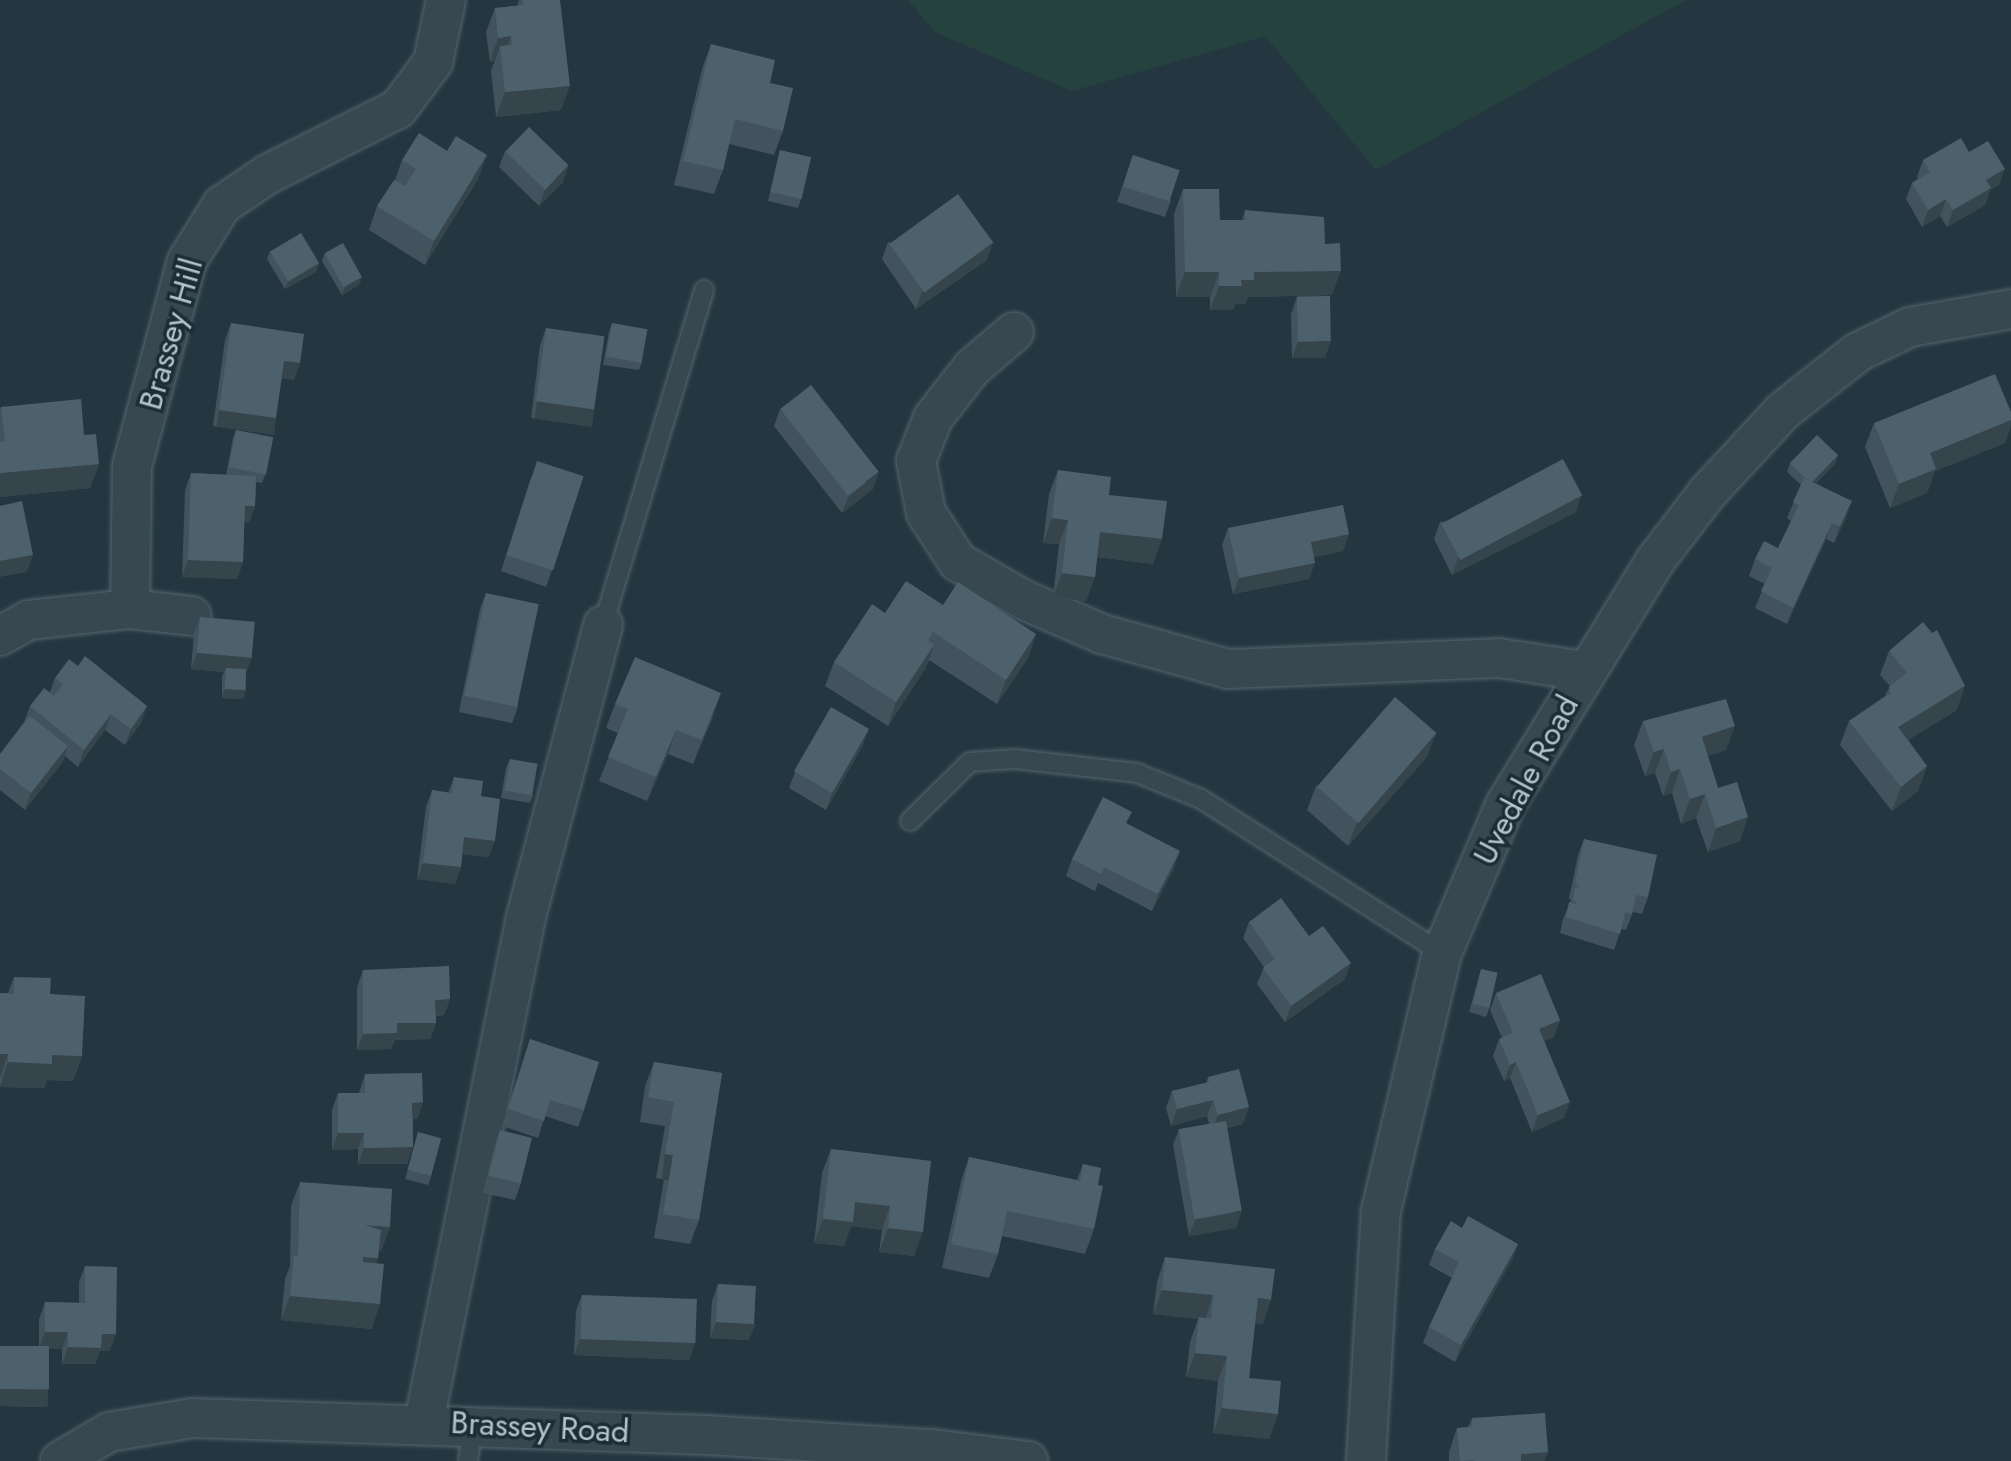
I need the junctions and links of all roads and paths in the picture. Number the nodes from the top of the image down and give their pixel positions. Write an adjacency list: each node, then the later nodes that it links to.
1 (446, 0): 5 (street, Brassey Hill)
2 (704, 290): 7 (lane)
3 (2011, 309): 9 (street, Uvedale Road)
4 (1014, 332): 9 (street)
5 (130, 609): 6 (street); 8 (street)
6 (192, 616)
7 (603, 625): 12 (street)
8 (0, 636)
9 (1584, 671): 11 (street, Uvedale Road)
10 (910, 821): 11 (lane)
11 (1442, 953): 16 (street, Uvedale Road)
12 (424, 1422): 13 (street, Brassey Road); 15 (street, Brassey Road)
13 (470, 1443): 14 (street, Brassey Road)
14 (1012, 1460)
15 (60, 1461)
16 (1366, 1461)

